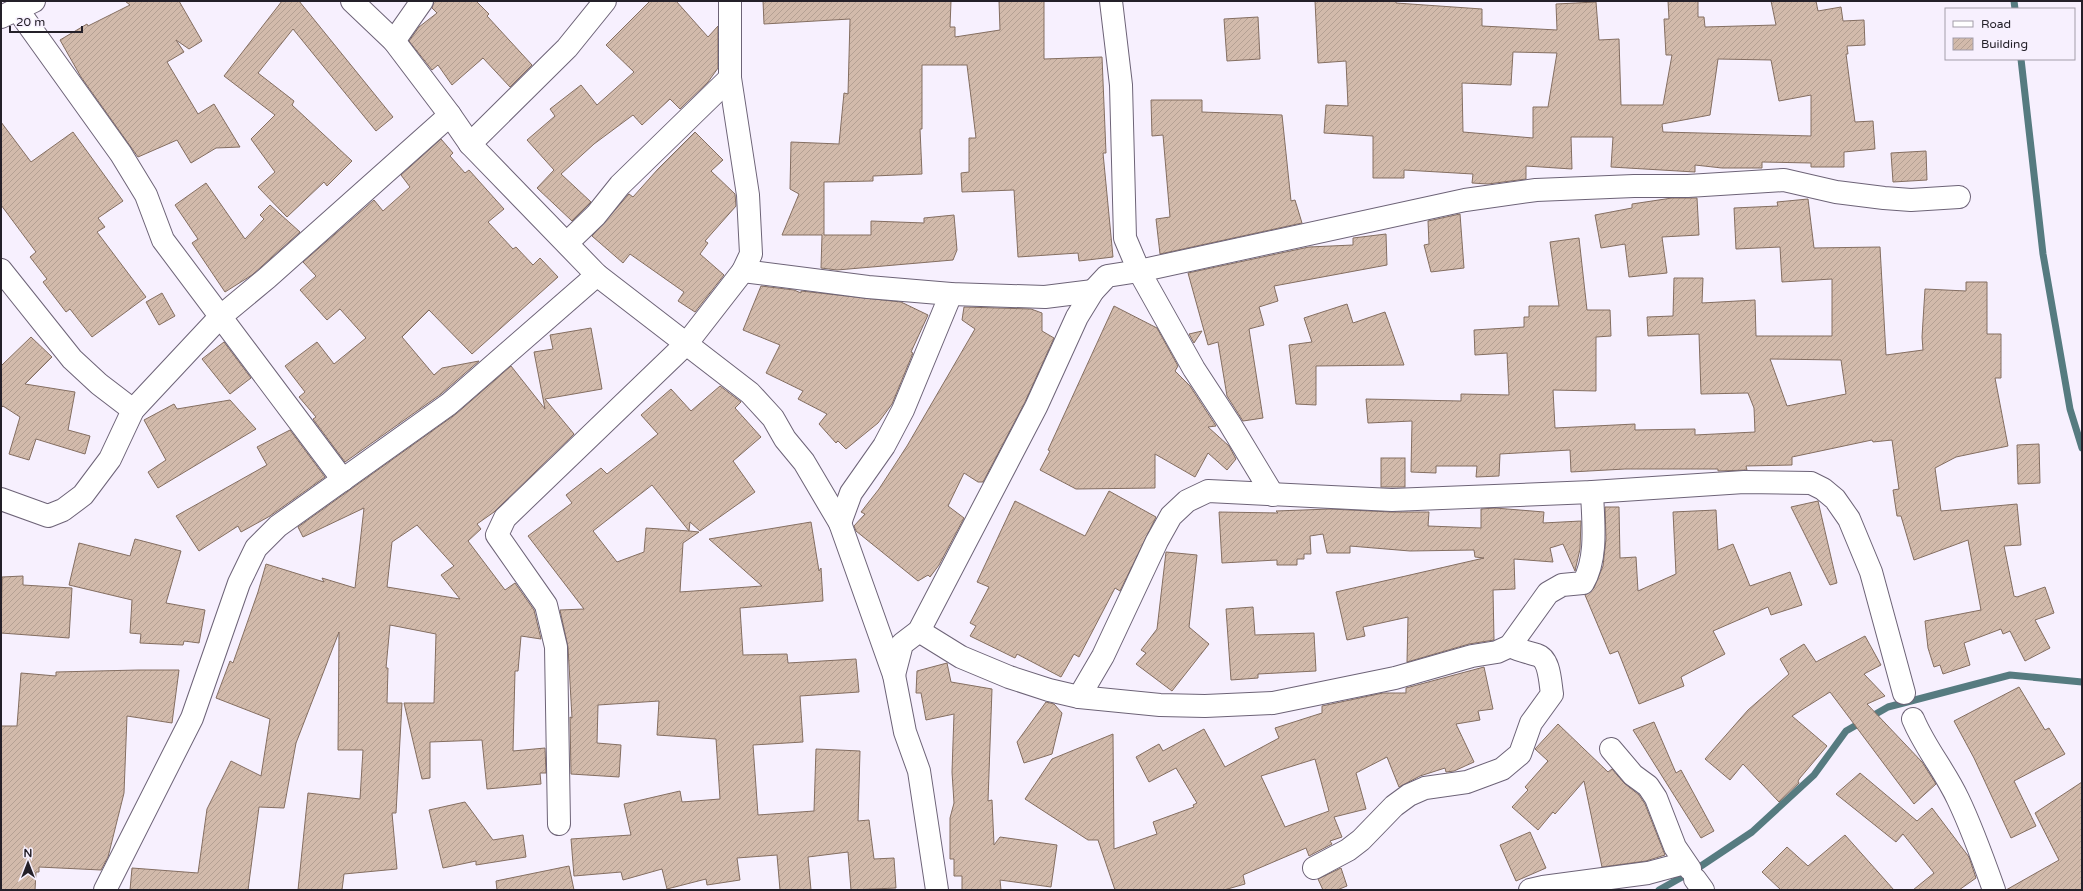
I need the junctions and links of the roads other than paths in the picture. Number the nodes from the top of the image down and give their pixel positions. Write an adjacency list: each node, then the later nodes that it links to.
1 (352, 1): 7 (street)
2 (422, 1): 7 (street)
3 (605, 1): 10 (street)
4 (730, 1): 8 (street)
5 (1110, 1): 15 (street)
6 (18, 9): 19 (street)
7 (394, 41): 9 (street)
8 (730, 78): 12 (street); 14 (street)
9 (450, 115): 10 (street); 19 (street)
10 (470, 144): 12 (street)
11 (1959, 197): 15 (street)
12 (567, 243): 16 (street)
13 (1, 270): 21 (street)
14 (743, 271): 18 (street); 20 (street)
15 (1139, 271): 17 (street); 24 (street)
16 (597, 275): 20 (street); 22 (street)
17 (1093, 291): 18 (street); 27 (street)
18 (951, 294): 26 (street)
19 (220, 316): 21 (street); 22 (street)
20 (687, 344): 26 (street); 34 (street)
21 (133, 410): 25 (street)
22 (343, 480): 37 (street)
23 (1592, 492): 24 (street); 28 (street); 30 (street)
24 (1273, 495): 31 (street)
25 (1, 499)
26 (840, 523): 29 (street)
27 (918, 630): 29 (street); 31 (street)
28 (1510, 646): 31 (street); 35 (street)
29 (894, 675): 38 (street)
30 (1904, 693)
31 (1079, 697)
32 (1913, 719): 40 (street)
33 (1611, 750): 36 (street)
34 (559, 824)
35 (1314, 868)
36 (1693, 875): 39 (street)
37 (105, 890)
38 (937, 890)
39 (1530, 890)
40 (1994, 890)

